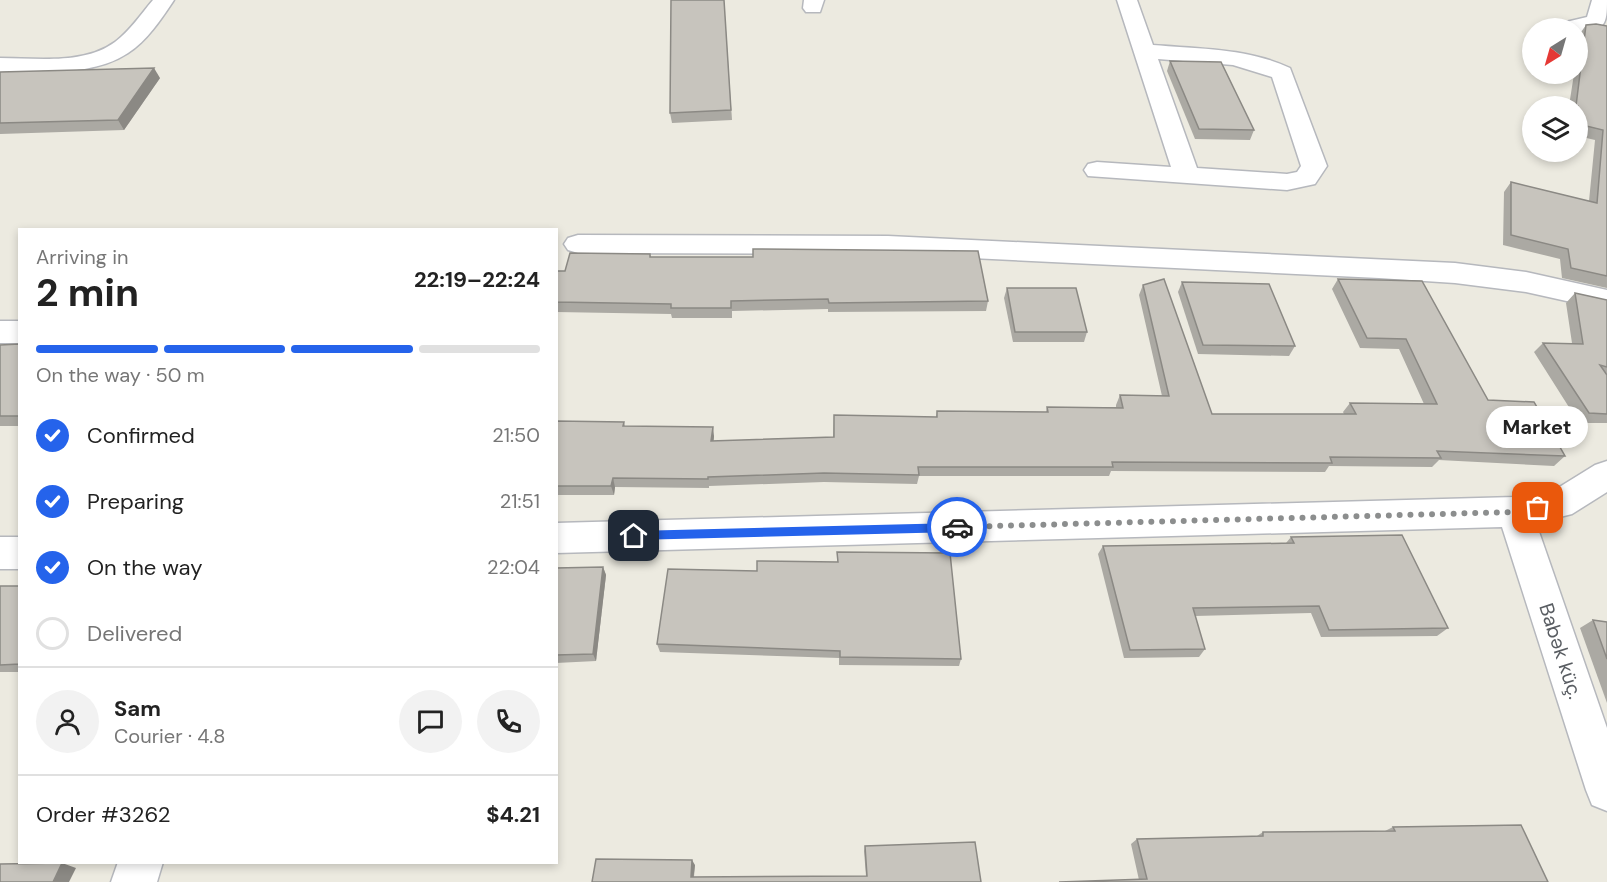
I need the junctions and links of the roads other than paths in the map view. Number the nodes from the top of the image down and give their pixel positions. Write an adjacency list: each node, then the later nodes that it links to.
1 (164, 0): 6 (street)
2 (1127, 0): 5 (street)
3 (1602, 0): 4 (street)
4 (1588, 25)
5 (1144, 51): 8 (street); 8 (street)
6 (0, 65)
7 (1097, 170): 8 (street)
8 (1188, 176)
9 (578, 244): 10 (street)
10 (1607, 300)
11 (0, 332): 12 (street)
12 (18, 332)
13 (1607, 475): 14 (street)
14 (1515, 512): 15 (street); 18 (street, Babək küç.)
15 (558, 538)
16 (18, 553): 17 (street)
17 (0, 554)
18 (1607, 790)
19 (140, 864): 20 (street)
20 (134, 882)

